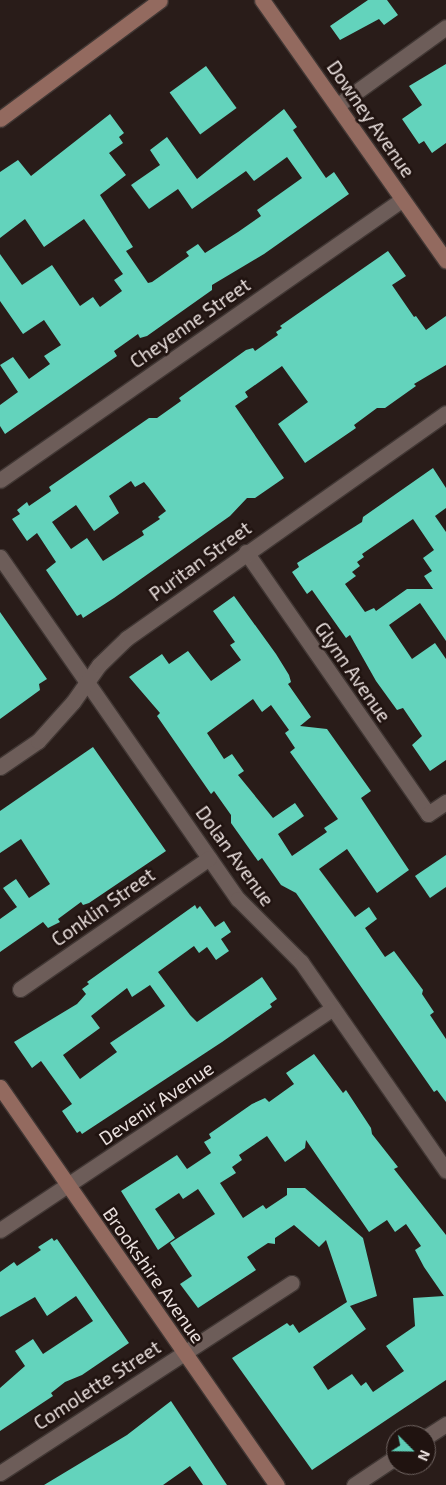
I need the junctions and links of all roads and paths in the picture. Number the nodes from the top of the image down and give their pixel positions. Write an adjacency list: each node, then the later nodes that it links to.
1 (160, 0): 5 (street)
2 (262, 0): 4 (street, Downey Avenue)
3 (446, 27): 4 (street)
4 (338, 105): 6 (street, Downey Avenue)
5 (0, 119)
6 (402, 200): 7 (street, Downey Avenue); 9 (street, Cheyenne Street)
7 (446, 261)
8 (446, 413): 10 (street, Puritan Street)
9 (0, 480)
10 (246, 552): 12 (street, Puritan Street); 14 (street, Glynn Avenue)
11 (0, 556): 12 (street, Dolan Avenue)
12 (88, 680): 13 (street, Puritan Street); 15 (street, Dolan Avenue)
13 (0, 767)
14 (446, 802)
15 (209, 858): 16 (street, Conklin Street); 17 (street, Dolan Avenue)
16 (20, 989)
17 (333, 1008): 19 (street, Dolan Avenue); 20 (street, Devenir Avenue)
18 (0, 1087): 20 (street, Brookshire Avenue)
19 (446, 1171)
20 (68, 1186): 21 (street, Devenir Avenue); 23 (street, Brookshire Avenue)
21 (0, 1230)
22 (292, 1283): 23 (street, Comolette Street)
23 (183, 1352): 25 (street, Comolette Street); 26 (street, Brookshire Avenue)
24 (386, 1464): 27 (street)
25 (0, 1473)
26 (277, 1485)
27 (354, 1485)

